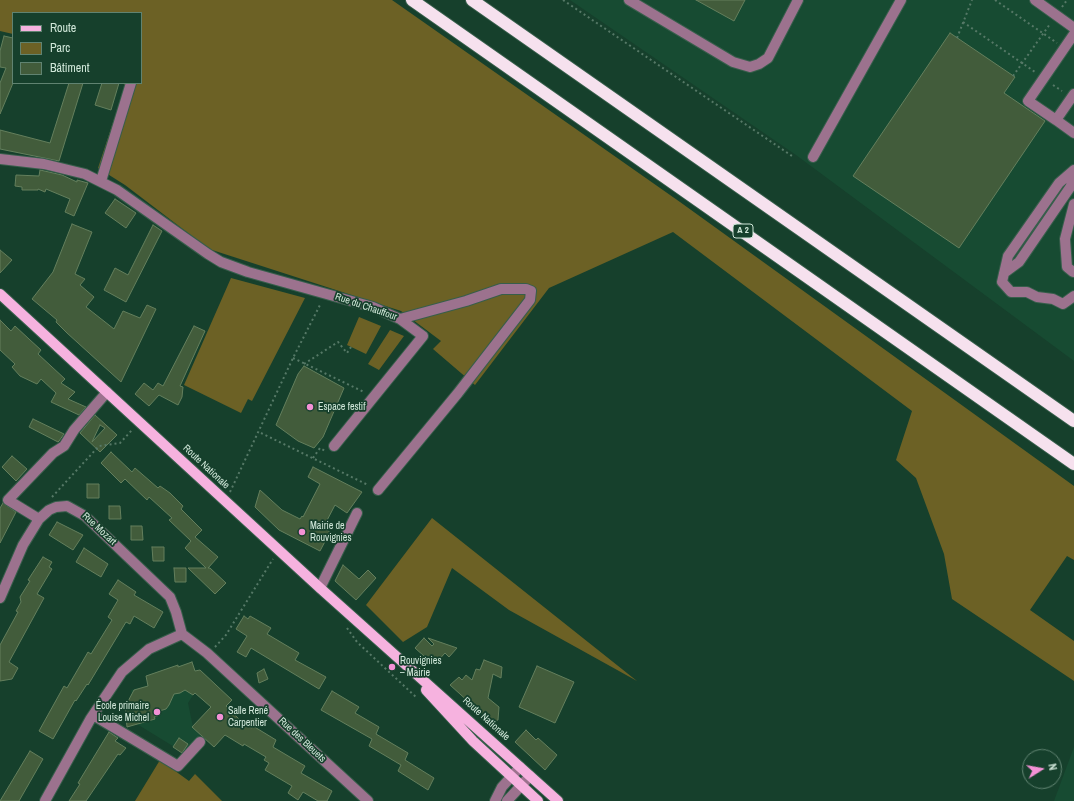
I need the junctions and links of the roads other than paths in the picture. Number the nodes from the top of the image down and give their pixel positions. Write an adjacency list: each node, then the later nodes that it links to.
1 (412, 0): 26 (highway, A 2)
2 (472, 0): 24 (highway)
3 (628, 0): 4 (street)
4 (798, 0)
5 (901, 0): 13 (street)
6 (1035, 0): 7 (street)
7 (1074, 28)
8 (1074, 34): 11 (street)
9 (131, 84): 16 (street)
10 (1073, 96): 11 (street)
11 (1056, 120): 12 (street)
12 (1074, 133)
13 (813, 157)
14 (0, 159): 16 (street, Rue du Chauffour)
15 (1074, 170): 21 (street)
16 (101, 181): 22 (street, Rue du Chauffour)
17 (1074, 204): 19 (street)
18 (1074, 249): 19 (street)
19 (1072, 271)
20 (0, 294): 23 (main road, Route Nationale)
21 (1074, 296)
22 (400, 319): 25 (street); 27 (street, Rue du Chauffour)
23 (107, 392): 29 (street); 30 (main road, Route Nationale)
24 (1074, 421)
25 (334, 446)
26 (1074, 464)
27 (378, 490)
28 (357, 513): 30 (street)
29 (39, 519): 31 (street); 32 (street, Rue Mozart)
30 (320, 588): 33 (main road, Route Nationale)
31 (0, 598)
32 (182, 634): 34 (street); 41 (street, Rue des Bleuets)
33 (397, 658): 36 (main road, Route Nationale); 37 (main road, Route Nationale)
34 (93, 715): 35 (street); 40 (street)
35 (200, 742)
36 (520, 767): 37 (street); 38 (main road, Route Nationale)
37 (512, 776): 39 (main road, Route Nationale); 42 (street)
38 (530, 776): 39 (street); 45 (main road, Route Nationale)
39 (521, 785): 43 (street); 44 (main road, Route Nationale)
40 (45, 801)
41 (368, 801)
42 (495, 801)
43 (507, 801)
44 (538, 801)
45 (558, 801)

